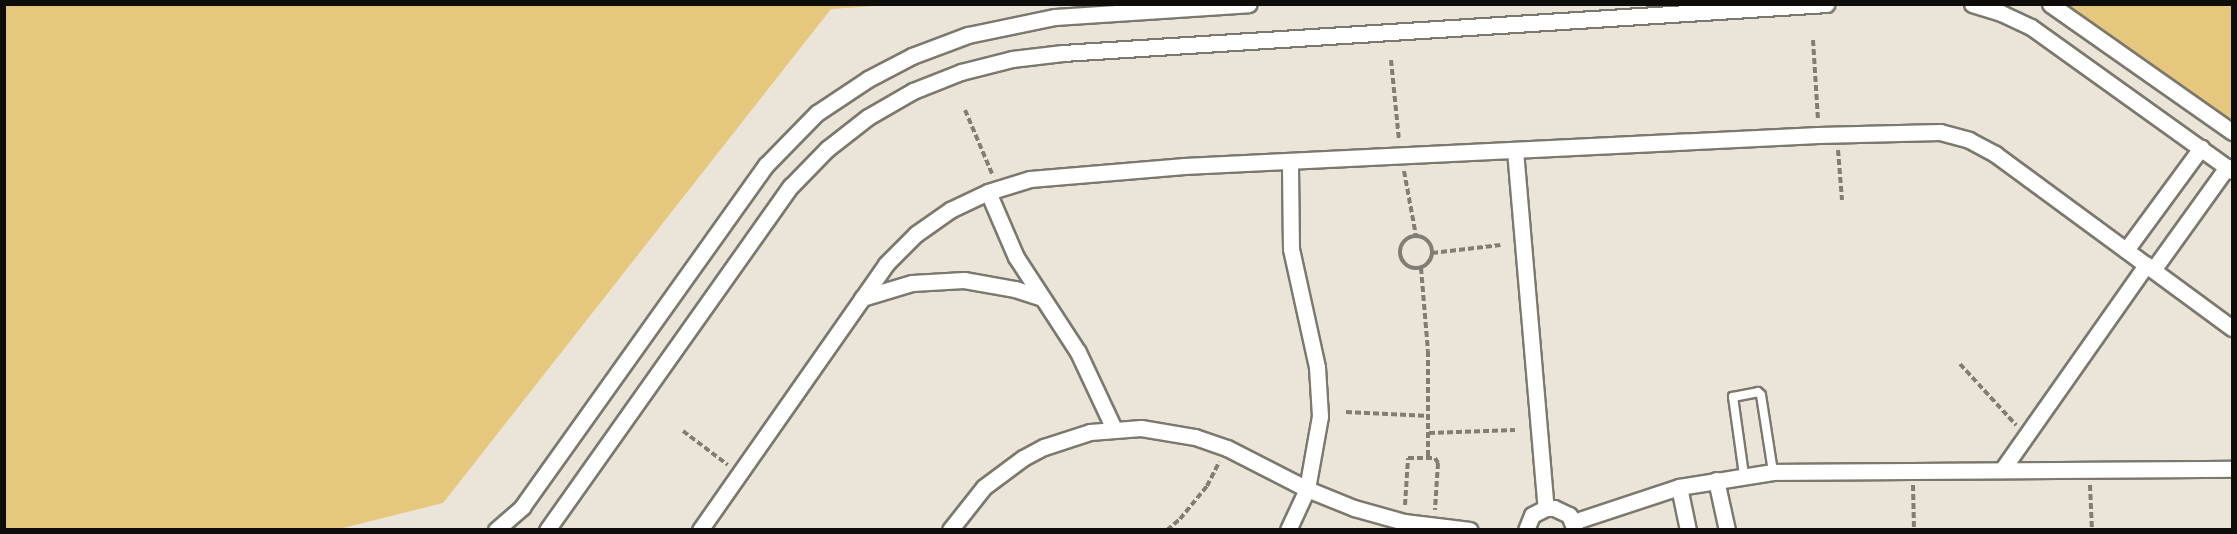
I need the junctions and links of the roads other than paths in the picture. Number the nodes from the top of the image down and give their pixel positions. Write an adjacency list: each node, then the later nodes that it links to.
1 (1249, 4): 27 (street)
2 (1826, 4): 28 (street)
3 (1972, 4): 6 (street)
4 (2050, 4): 5 (street)
5 (2232, 132)
6 (2201, 148): 9 (street); 11 (street)
7 (1515, 150): 8 (street); 11 (street); 24 (street)
8 (1290, 161): 10 (street); 23 (street)
9 (2230, 169): 12 (street)
10 (993, 190): 13 (street); 14 (street)
11 (2126, 250): 12 (street)
12 (2149, 267): 15 (street); 18 (street)
13 (1040, 297): 14 (street); 16 (street)
14 (862, 298): 29 (street)
15 (2232, 328)
16 (1114, 429): 23 (street); 30 (street)
17 (2232, 469): 18 (street)
18 (2002, 470): 19 (street)
19 (1773, 472): 20 (street); 20 (lane)
20 (1744, 475): 21 (street)
21 (1716, 480): 22 (street); 35 (street)
22 (1679, 487): 25 (street); 34 (street)
23 (1307, 489): 31 (street); 32 (street)
24 (1546, 508): 25 (street); 26 (street)
25 (1574, 526)
26 (1526, 529): 33 (street)
27 (496, 530)
28 (547, 530)
29 (700, 530)
30 (950, 530)
31 (1288, 530)
32 (1470, 530)
33 (1515, 530)
34 (1688, 530)
35 (1727, 530)

